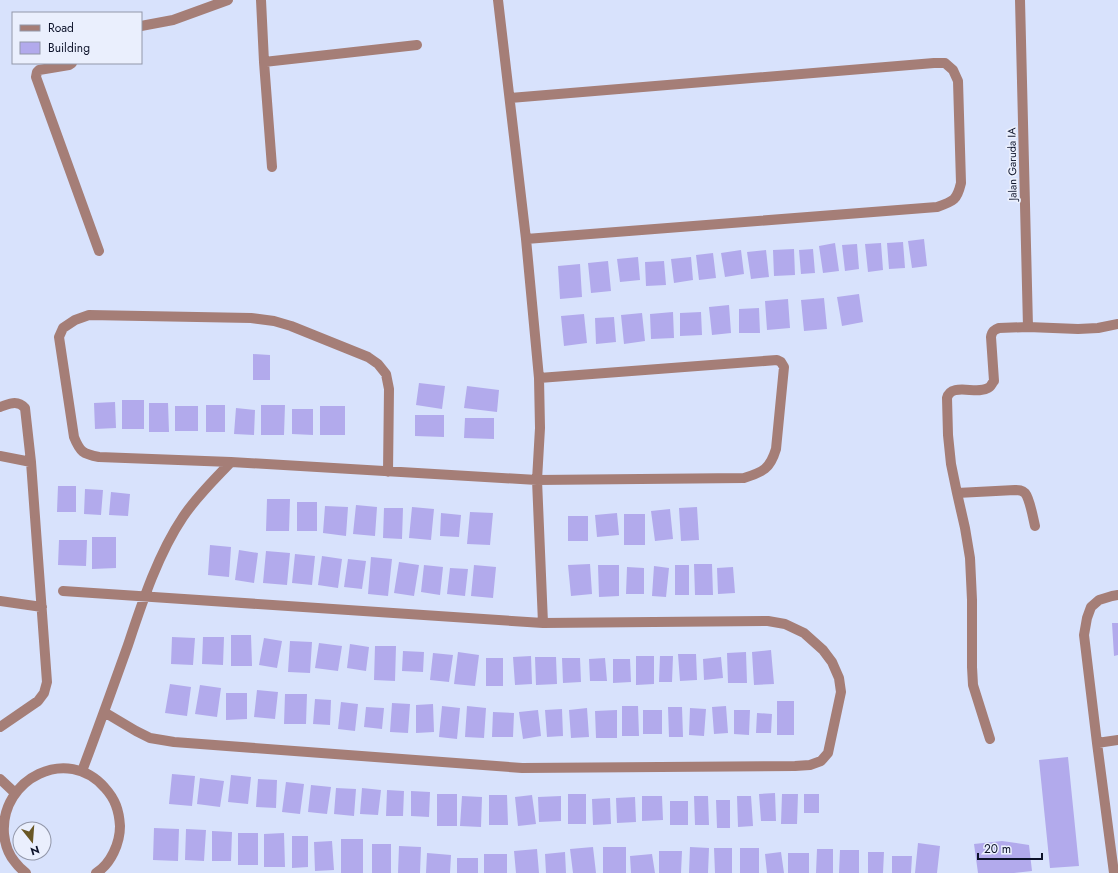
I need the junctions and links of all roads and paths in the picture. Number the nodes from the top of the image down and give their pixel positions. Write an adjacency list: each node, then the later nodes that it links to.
1 (228, 0): 5 (street)
2 (261, 0): 7 (street)
3 (498, 0): 9 (street)
4 (1020, 0): 14 (street, Jalan Garuda IA)
5 (142, 26)
6 (417, 45): 7 (street)
7 (264, 62): 10 (street)
8 (70, 64): 12 (street)
9 (510, 98): 11 (street); 11 (street)
10 (272, 167)
11 (526, 240): 15 (street)
12 (99, 251)
13 (1118, 324): 14 (street)
14 (1028, 327): 22 (street)
15 (539, 378): 21 (street); 21 (street)
16 (0, 407): 18 (street)
17 (0, 456): 18 (street)
18 (31, 462): 28 (street)
19 (231, 462): 20 (street); 20 (street); 26 (street)
20 (388, 472): 21 (street)
21 (537, 480): 29 (street)
22 (957, 493): 23 (street); 32 (street)
23 (1035, 526)
24 (63, 591): 26 (street)
25 (1118, 595): 34 (street)
26 (144, 597): 29 (street); 30 (street)
27 (0, 601): 28 (street)
28 (42, 607): 31 (street)
29 (543, 623): 30 (street)
30 (104, 712): 35 (street)
31 (0, 727)
32 (990, 739)
33 (1118, 740): 34 (street)
34 (1097, 743): 40 (street)
35 (82, 771): 37 (street); 39 (street)
36 (0, 779): 37 (street)
37 (14, 792): 38 (street)
38 (26, 873)
39 (96, 873)
40 (1114, 873)

